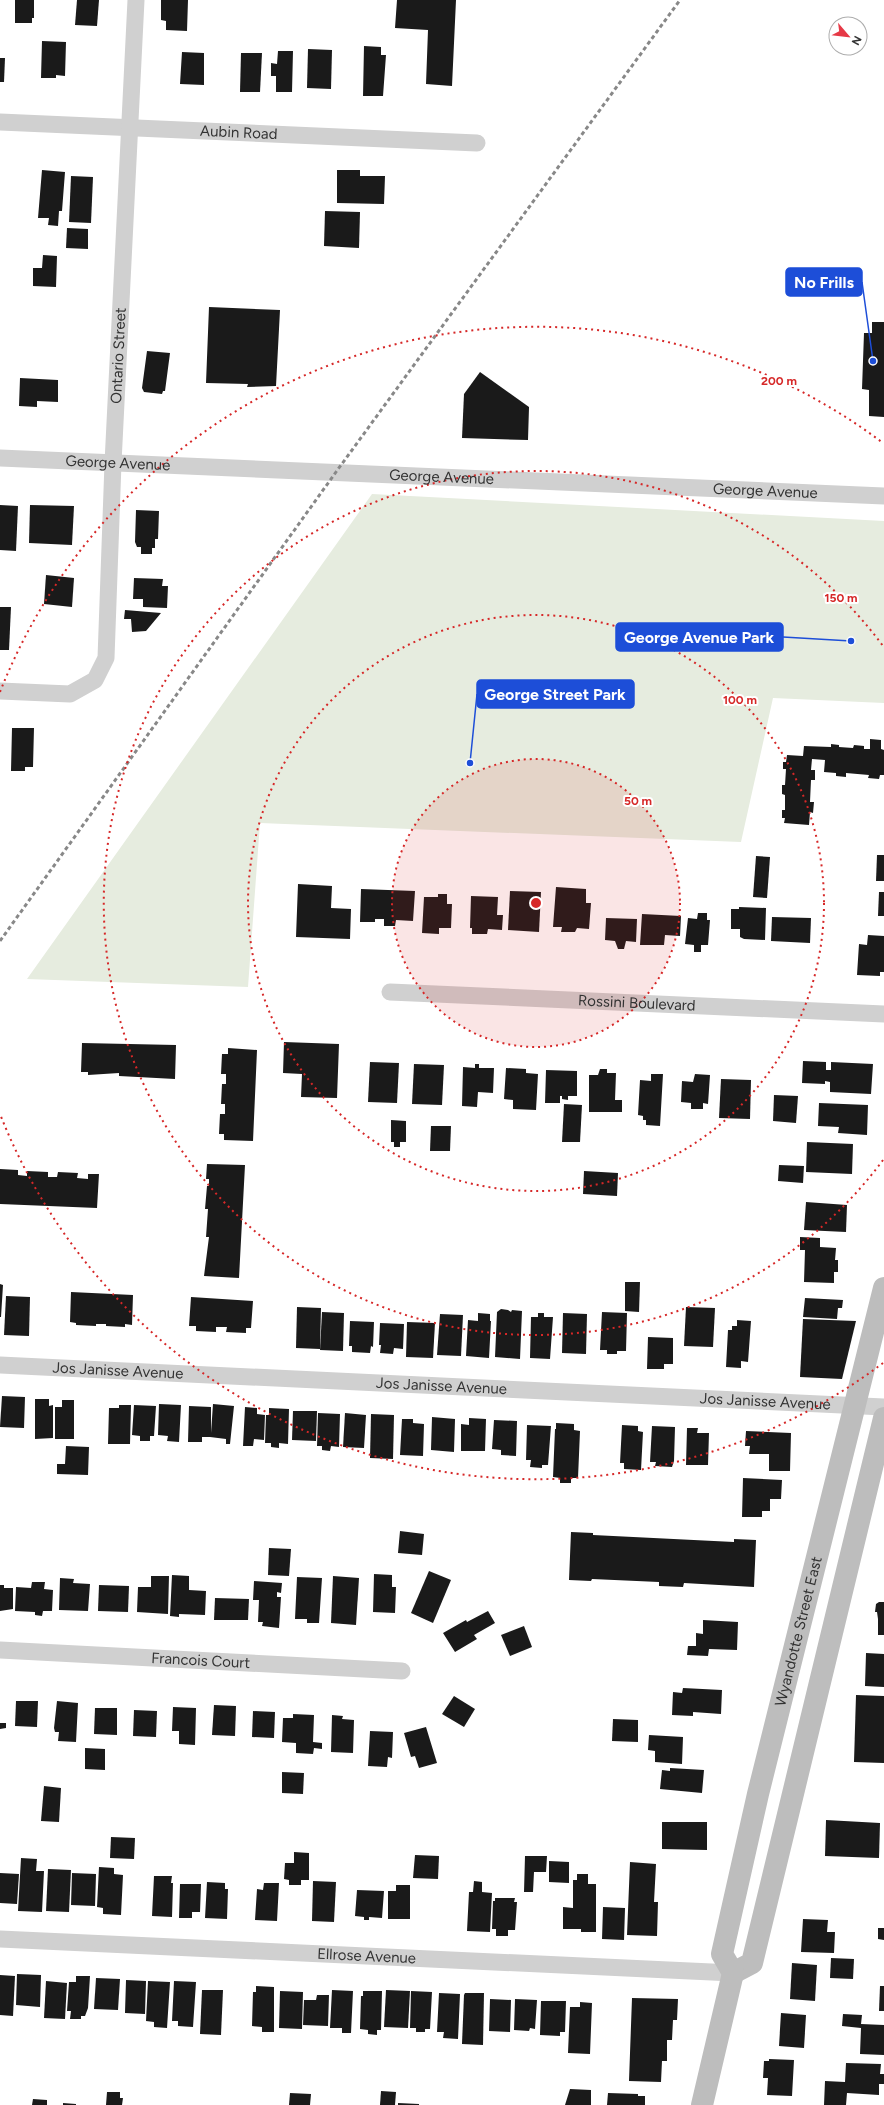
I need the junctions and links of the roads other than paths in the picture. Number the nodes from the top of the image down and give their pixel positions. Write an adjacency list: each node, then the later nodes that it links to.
1 (136, 0): 3 (street, Ontario Street)
2 (0, 122): 3 (street, Aubin Road)
3 (130, 128): 4 (street, Aubin Road); 6 (street, Ontario Street)
4 (477, 143)
5 (0, 458): 6 (street, George Avenue)
6 (113, 463): 7 (street, George Avenue); 8 (street, Ontario Street)
7 (884, 496)
8 (0, 691)
9 (390, 992): 10 (street, Rossini Boulevard)
10 (884, 1014)
11 (884, 1288): 12 (main road, Wyandotte Street East)
12 (880, 1322): 14 (main road, Wyandotte Street East)
13 (0, 1365): 14 (street, Jos Janisse Avenue)
14 (854, 1404): 15 (street, Jos Janisse Avenue); 20 (main road, Wyandotte Street East)
15 (884, 1407)
16 (884, 1418): 20 (main road)
17 (0, 1650): 18 (street, Francois Court)
18 (402, 1671)
19 (0, 1939): 20 (street, Ellrose Avenue)
20 (733, 1973): 21 (main road)
21 (702, 2105)

